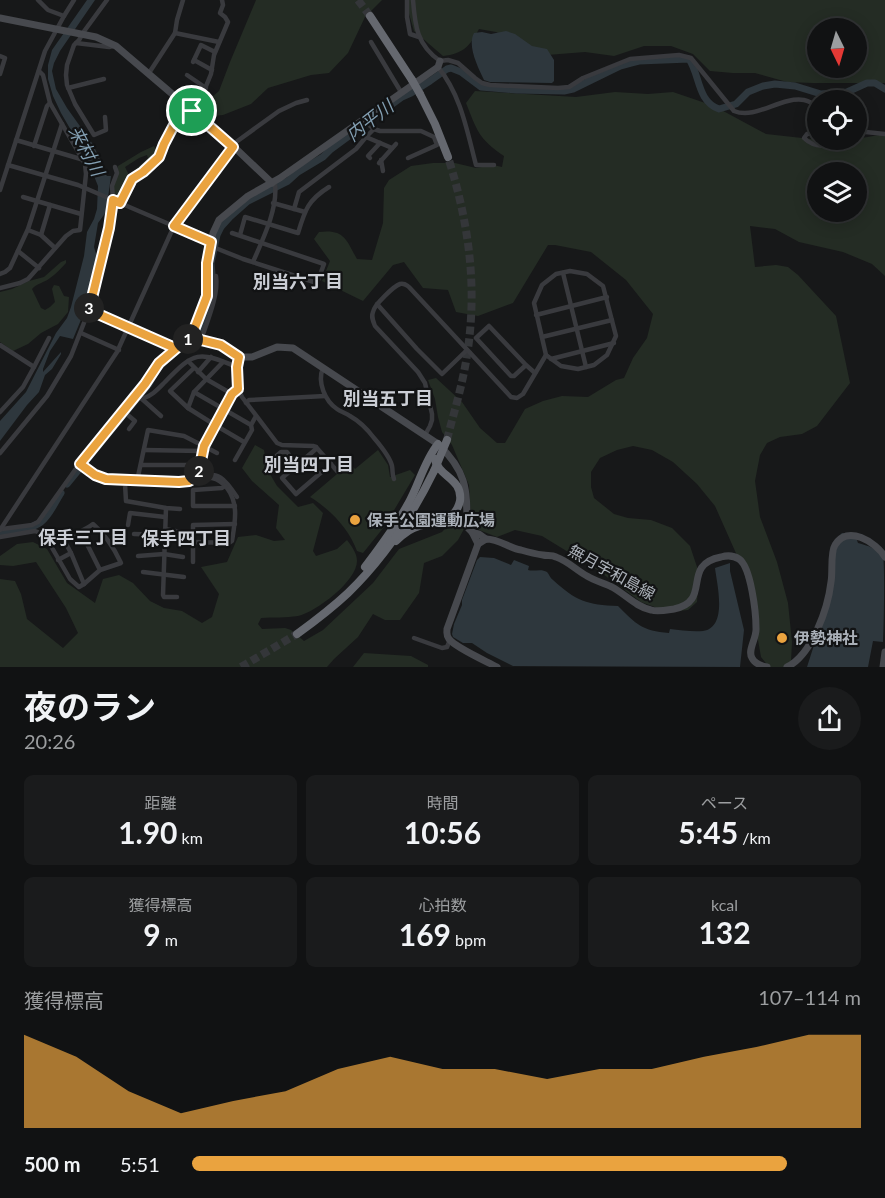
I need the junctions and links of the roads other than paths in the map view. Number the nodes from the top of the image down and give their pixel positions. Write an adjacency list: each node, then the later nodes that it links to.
1 (38, 0): 8 (street)
2 (74, 0): 8 (street)
3 (107, 0): 13 (street)
4 (183, 0): 12 (street)
5 (222, 0): 15 (street)
6 (407, 0): 14 (street)
7 (413, 0): 14 (street)
8 (64, 16): 11 (street)
9 (370, 16): 47 (highway, bridge)
10 (0, 18): 11 (street)
11 (58, 30): 13 (street); 23 (street)
12 (175, 33): 15 (street); 24 (street)
13 (81, 34): 17 (street); 18 (street)
14 (419, 37): 21 (street)
15 (219, 42): 19 (street)
16 (371, 42): 30 (street)
17 (76, 43): 18 (street); 28 (street)
18 (116, 46): 24 (street)
19 (215, 52): 22 (street); 22 (street)
20 (0, 56): 25 (street)
21 (441, 68): 30 (street); 32 (street); 52 (street)
22 (212, 70): 29 (street)
23 (39, 71): 33 (street); 42 (street)
24 (149, 73): 34 (street)
25 (0, 74)
26 (186, 75): 29 (street)
27 (104, 79): 28 (street)
28 (68, 88): 35 (street)
29 (206, 88): 34 (street)
30 (401, 92): 36 (street)
31 (307, 100): 45 (street)
32 (807, 101)
33 (50, 103): 37 (street); 44 (street)
34 (192, 111): 45 (street); 65 (street)
35 (105, 117)
36 (364, 121): 38 (street); 58 (street)
37 (62, 124): 46 (street); 50 (street)
38 (373, 128): 41 (street); 49 (street)
39 (867, 132): 40 (street)
40 (885, 134)
41 (366, 137): 43 (street); 68 (street)
42 (16, 140): 44 (street); 51 (street)
43 (380, 143): 48 (street); 56 (street)
44 (34, 146): 46 (street)
45 (233, 146): 58 (street); 72 (street)
46 (53, 152): 50 (street); 57 (street)
47 (448, 157)
48 (370, 158)
49 (408, 158)
50 (84, 160): 60 (street)
51 (8, 165): 55 (street); 57 (street)
52 (494, 165)
53 (116, 167): 63 (street)
54 (0, 169): 55 (street)
55 (6, 171): 61 (street)
56 (383, 171)
57 (45, 175): 60 (street); 64 (street)
58 (274, 187): 66 (street); 78 (street)
59 (329, 187): 69 (street)
60 (85, 189): 63 (street); 70 (street)
61 (0, 190)
62 (23, 197): 64 (street)
63 (111, 199): 65 (street); 90 (street)
64 (37, 201): 67 (street); 73 (street)
65 (120, 203): 72 (street)
66 (273, 203): 68 (street); 71 (street)
67 (50, 205): 70 (street); 75 (street)
68 (294, 209): 69 (street)
69 (305, 212): 71 (street)
70 (81, 214): 79 (street)
71 (268, 223): 76 (street); 77 (street)
72 (174, 226): 78 (street); 93 (street)
73 (28, 230): 75 (street); 80 (street)
74 (232, 233): 76 (street)
75 (41, 235): 79 (street)
76 (240, 236): 77 (street)
77 (261, 243): 81 (street); 81 (street)
78 (213, 246): 81 (street); 96 (street)
79 (55, 248): 82 (street)
80 (18, 251): 82 (street); 84 (street)
81 (253, 262)
82 (39, 268): 86 (street)
83 (563, 273): 87 (street); 89 (street); 91 (street)
84 (0, 274)
85 (216, 276): 96 (street)
86 (0, 288)
87 (606, 297): 89 (street); 92 (street)
88 (377, 304): 103 (street); 103 (street); 133 (street)
89 (571, 306): 91 (street); 94 (street)
90 (89, 310): 93 (street); 95 (street)
91 (536, 315): 97 (street)
92 (612, 320): 94 (street); 99 (street)
93 (129, 328): 101 (street); 102 (street)
94 (577, 329): 97 (street); 104 (street)
95 (81, 333): 102 (street); 140 (street)
96 (197, 337): 101 (street); 106 (street)
97 (542, 337): 107 (street)
98 (49, 338): 111 (street)
99 (614, 343): 104 (street); 113 (street)
100 (0, 345): 111 (street)
101 (175, 348): 122 (street)
102 (119, 350): 163 (street)
103 (467, 350): 116 (street)
104 (582, 351): 107 (street); 113 (street)
105 (211, 357): 108 (street); 109 (street); 115 (street)
106 (239, 357): 112 (street); 114 (street)
107 (549, 357): 113 (street); 116 (street)
108 (188, 361): 115 (street); 122 (street)
109 (223, 362): 112 (street); 117 (street)
110 (526, 365): 110 (street); 116 (street)
111 (34, 367): 126 (street)
112 (237, 367): 118 (street)
113 (586, 367)
114 (324, 368): 121 (street); 133 (street)
115 (196, 370): 117 (street); 124 (street)
116 (535, 373)
117 (206, 378): 119 (street); 120 (street)
118 (238, 389): 120 (street); 123 (street)
119 (194, 392): 124 (street); 125 (street)
120 (232, 394): 125 (street)
121 (325, 396): 123 (street); 152 (street)
122 (139, 397): 127 (street); 128 (street)
123 (246, 403): 129 (street)
124 (188, 408): 130 (street)
125 (224, 409): 130 (street); 131 (street)
126 (0, 412)
127 (124, 413): 132 (street); 145 (street)
128 (161, 416)
129 (256, 416): 131 (street); 137 (street)
130 (215, 425): 135 (street); 138 (street)
131 (251, 425): 135 (street)
132 (129, 429)
133 (425, 435): 136 (street)
134 (447, 440): 179 (highway, bridge)
135 (244, 442): 143 (street)
136 (438, 444): 167 (street); 179 (highway); 187 (highway)
137 (316, 447): 144 (street); 148 (street)
138 (203, 448): 139 (street); 139 (street); 141 (street); 147 (street)
139 (144, 450): 146 (street)
140 (0, 453)
141 (217, 453)
142 (273, 459): 148 (street)
143 (235, 460)
144 (331, 464): 148 (street); 149 (street)
145 (82, 465): 151 (street); 163 (street)
146 (141, 465): 147 (street); 153 (street)
147 (200, 465): 150 (street)
148 (297, 465)
149 (337, 471)
150 (198, 476): 154 (street); 156 (street)
151 (101, 478): 153 (street); 158 (street)
152 (394, 479)
153 (137, 481): 154 (street)
154 (189, 481): 155 (street)
155 (225, 486): 157 (street); 157 (street)
156 (237, 498)
157 (236, 506): 161 (street)
158 (166, 508): 159 (street); 160 (street)
159 (180, 508)
160 (165, 517): 162 (street); 165 (street)
161 (235, 524): 171 (street); 171 (street)
162 (128, 525)
163 (1, 530)
164 (81, 532): 173 (street); 181 (street); 181 (street)
165 (164, 532): 166 (street); 168 (street); 174 (street)
166 (180, 532)
167 (472, 532): 170 (street); 172 (street)
168 (134, 534)
169 (0, 537): 178 (street)
170 (486, 539): 172 (street); 193 (street, 無月宇和島線)
171 (194, 542): 180 (street)
172 (478, 544): 190 (street)
173 (70, 554): 178 (street); 185 (street)
174 (164, 554): 175 (street); 176 (street); 183 (street)
175 (138, 556)
176 (183, 557)
177 (885, 557): 194 (street)
178 (58, 560): 185 (street)
179 (378, 560): 187 (highway)
180 (193, 562)
181 (100, 570): 185 (street)
182 (143, 572): 183 (street)
183 (164, 573): 184 (street); 186 (street)
184 (184, 577)
185 (84, 584)
186 (177, 597)
187 (323, 615): 188 (highway)
188 (297, 634)
189 (414, 638): 190 (street)
190 (450, 640): 192 (street)
191 (885, 652): 195 (street)
192 (497, 667)
193 (767, 667)
194 (787, 667)
195 (883, 667)

